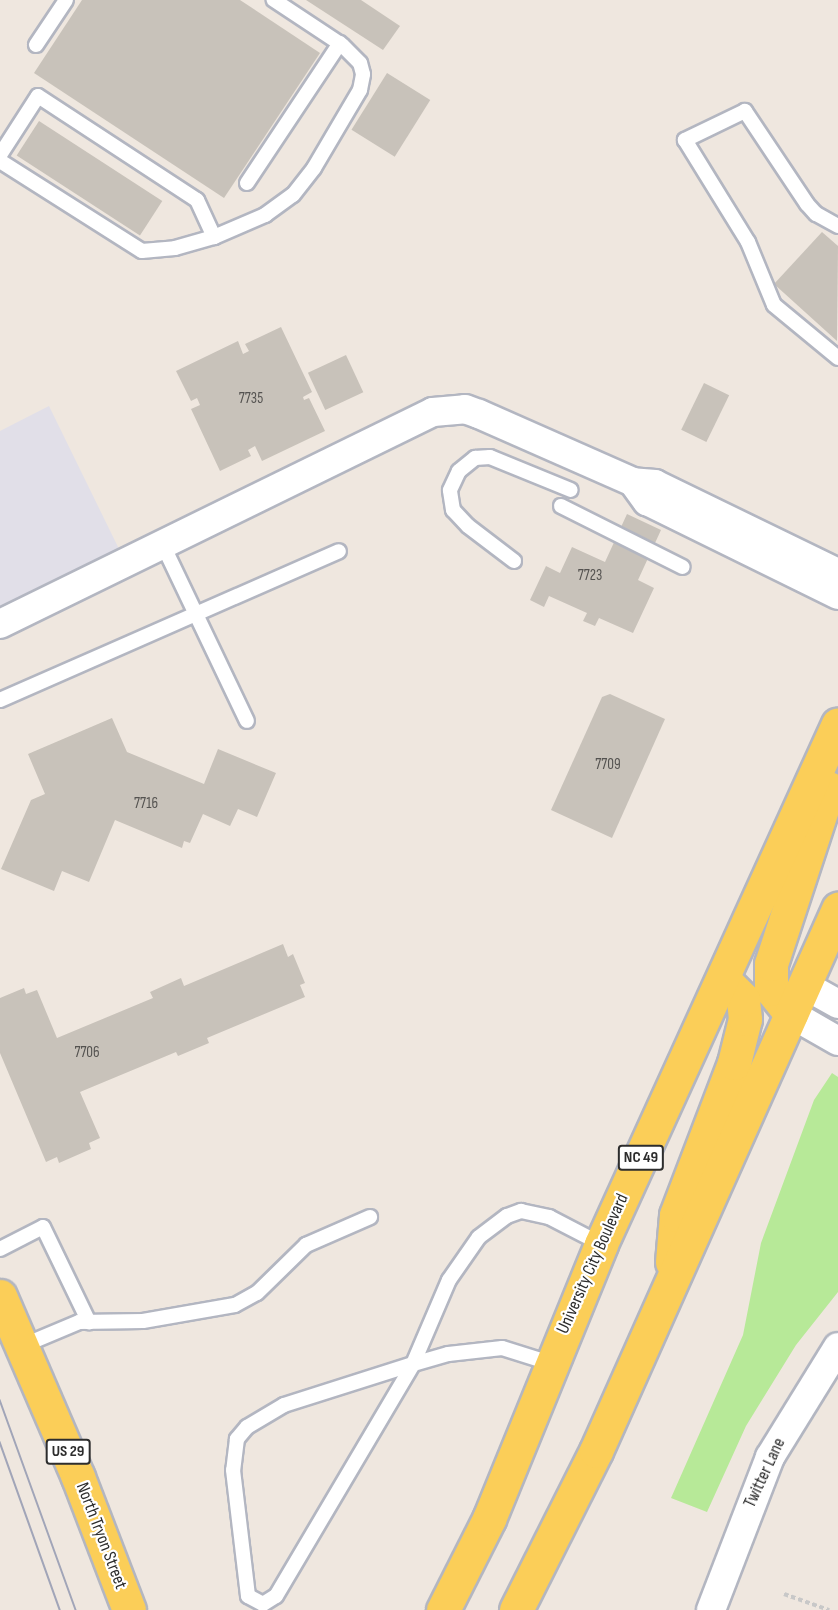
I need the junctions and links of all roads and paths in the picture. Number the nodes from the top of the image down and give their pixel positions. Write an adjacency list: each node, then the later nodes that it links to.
1 (66, 0): 4 (lane)
2 (274, 0): 3 (lane)
3 (340, 43): 7 (lane); 9 (lane)
4 (36, 45)
5 (0, 155): 9 (lane)
6 (0, 161): 9 (lane)
7 (247, 183)
8 (838, 226): 10 (lane)
9 (214, 237)
10 (838, 358)
11 (633, 482): 14 (street); 18 (street); 19 (street)
12 (571, 490): 16 (lane)
13 (561, 506): 17 (lane)
14 (162, 543): 20 (lane); 21 (street)
15 (339, 551): 20 (lane)
16 (514, 561)
17 (683, 567)
18 (838, 573)
19 (838, 595)
20 (196, 614): 22 (lane); 23 (lane)
21 (0, 624)
22 (0, 700)
23 (247, 721)
24 (838, 724): 27 (main road, University City Boulevard / NC 49)
25 (838, 750): 28 (main road)
26 (838, 909): 28 (main road)
27 (723, 980): 32 (main road, University City Boulevard / NC 49); 34 (main road)
28 (797, 999): 29 (street); 30 (street); 34 (main road)
29 (838, 1004)
30 (838, 1041)
31 (369, 1217): 36 (lane)
32 (601, 1244): 39 (main road, University City Boulevard / NC 49); 40 (lane)
33 (0, 1249): 36 (lane)
34 (670, 1287): 44 (main road)
35 (0, 1296): 37 (main road, North Tryon Street / US 29)
36 (89, 1322): 37 (lane)
37 (22, 1346): 42 (main road, North Tryon Street / US 29)
38 (838, 1347): 45 (street, Twitter Lane)
39 (550, 1363): 40 (lane); 43 (main road, University City Boulevard / NC 49)
40 (412, 1364): 40 (lane)
41 (784, 1594): 46 (path)
42 (129, 1610)
43 (443, 1610)
44 (516, 1610)
45 (711, 1610)
46 (829, 1610)

